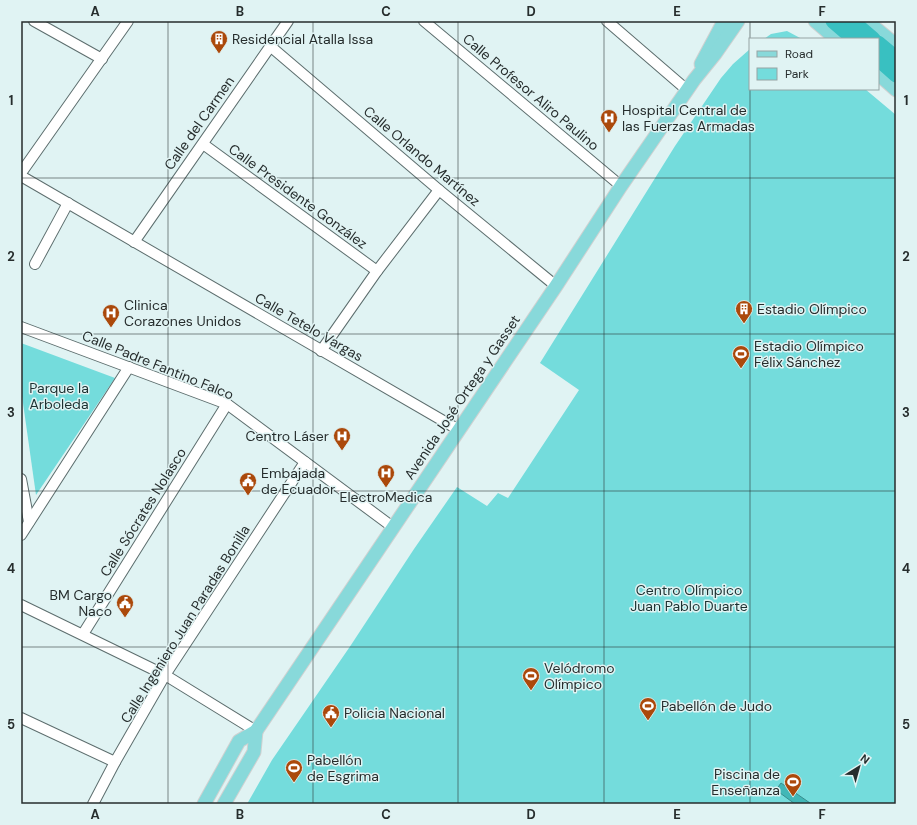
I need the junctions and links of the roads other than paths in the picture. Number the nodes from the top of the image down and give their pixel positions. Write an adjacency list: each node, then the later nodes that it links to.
1 (34, 21): 23 (street)
2 (128, 21): 23 (street)
3 (288, 21): 20 (street, Calle del Carmen)
4 (424, 21): 31 (street, Calle Profesor Aliro Paulino)
5 (607, 21): 27 (street)
6 (738, 21): 21 (main road, Avenida José Ortega y Gasset)
7 (748, 21): 21 (main road)
8 (816, 21): 14 (main road)
9 (823, 21): 15 (main road)
10 (833, 21): 16 (highway)
11 (852, 21): 17 (highway)
12 (867, 21): 19 (main road)
13 (723, 22): 27 (main road, Avenida José Ortega y Gasset)
14 (835, 38)
15 (839, 38)
16 (853, 38)
17 (872, 38)
18 (879, 44): 22 (highway)
19 (896, 45)
20 (270, 46): 29 (street, Calle del Carmen); 32 (street, Calle Orlando Martínez)
21 (715, 54): 27 (main road, Avenida José Ortega y Gasset)
22 (896, 58)
23 (102, 59): 30 (street)
24 (879, 60): 26 (highway)
25 (879, 75): 28 (main road)
26 (896, 75)
27 (690, 85): 31 (main road, Avenida José Ortega y Gasset)
28 (896, 90)
29 (203, 144): 34 (street, Calle del Carmen); 36 (street, Calle Presidente González)
30 (21, 174): 33 (street, Calle Tetelo Vargas)
31 (621, 186): 37 (main road, Avenida José Ortega y Gasset)
32 (439, 190): 36 (street); 37 (street, Calle Orlando Martínez)
33 (68, 203): 34 (street, Calle Tetelo Vargas); 35 (street)
34 (134, 242): 39 (street, Calle Tetelo Vargas)
35 (35, 264)
36 (377, 271): 39 (street)
37 (556, 286): 42 (main road, Avenida José Ortega y Gasset)
38 (21, 327): 40 (street, Calle Padre Fantino Falco)
39 (321, 351): 42 (street, Calle Tetelo Vargas)
40 (129, 367): 41 (street, Calle Padre Fantino Falco); 45 (street)
41 (226, 404): 43 (street, Calle Padre Fantino Falco); 49 (street, Calle Sócrates Nolasco)
42 (459, 430): 46 (main road, Avenida José Ortega y Gasset)
43 (305, 462): 46 (street, Calle Padre Fantino Falco); 50 (street, Calle Ingeniero Juan Paradas Bonilla)
44 (21, 479): 45 (street)
45 (29, 522): 47 (street)
46 (394, 528): 52 (main road, Avenida José Ortega y Gasset)
47 (21, 535)
48 (21, 605): 49 (street)
49 (83, 634): 50 (street)
50 (165, 675): 52 (street); 53 (street, Calle Ingeniero Juan Paradas Bonilla)
51 (21, 718): 53 (street)
52 (256, 731): 55 (main road, Avenida José Ortega y Gasset); 56 (main road, Avenida José Ortega y Gasset)
53 (115, 762): 54 (street, Calle Ingeniero Juan Paradas Bonilla)
54 (93, 804)
55 (204, 804)
56 (224, 804)

